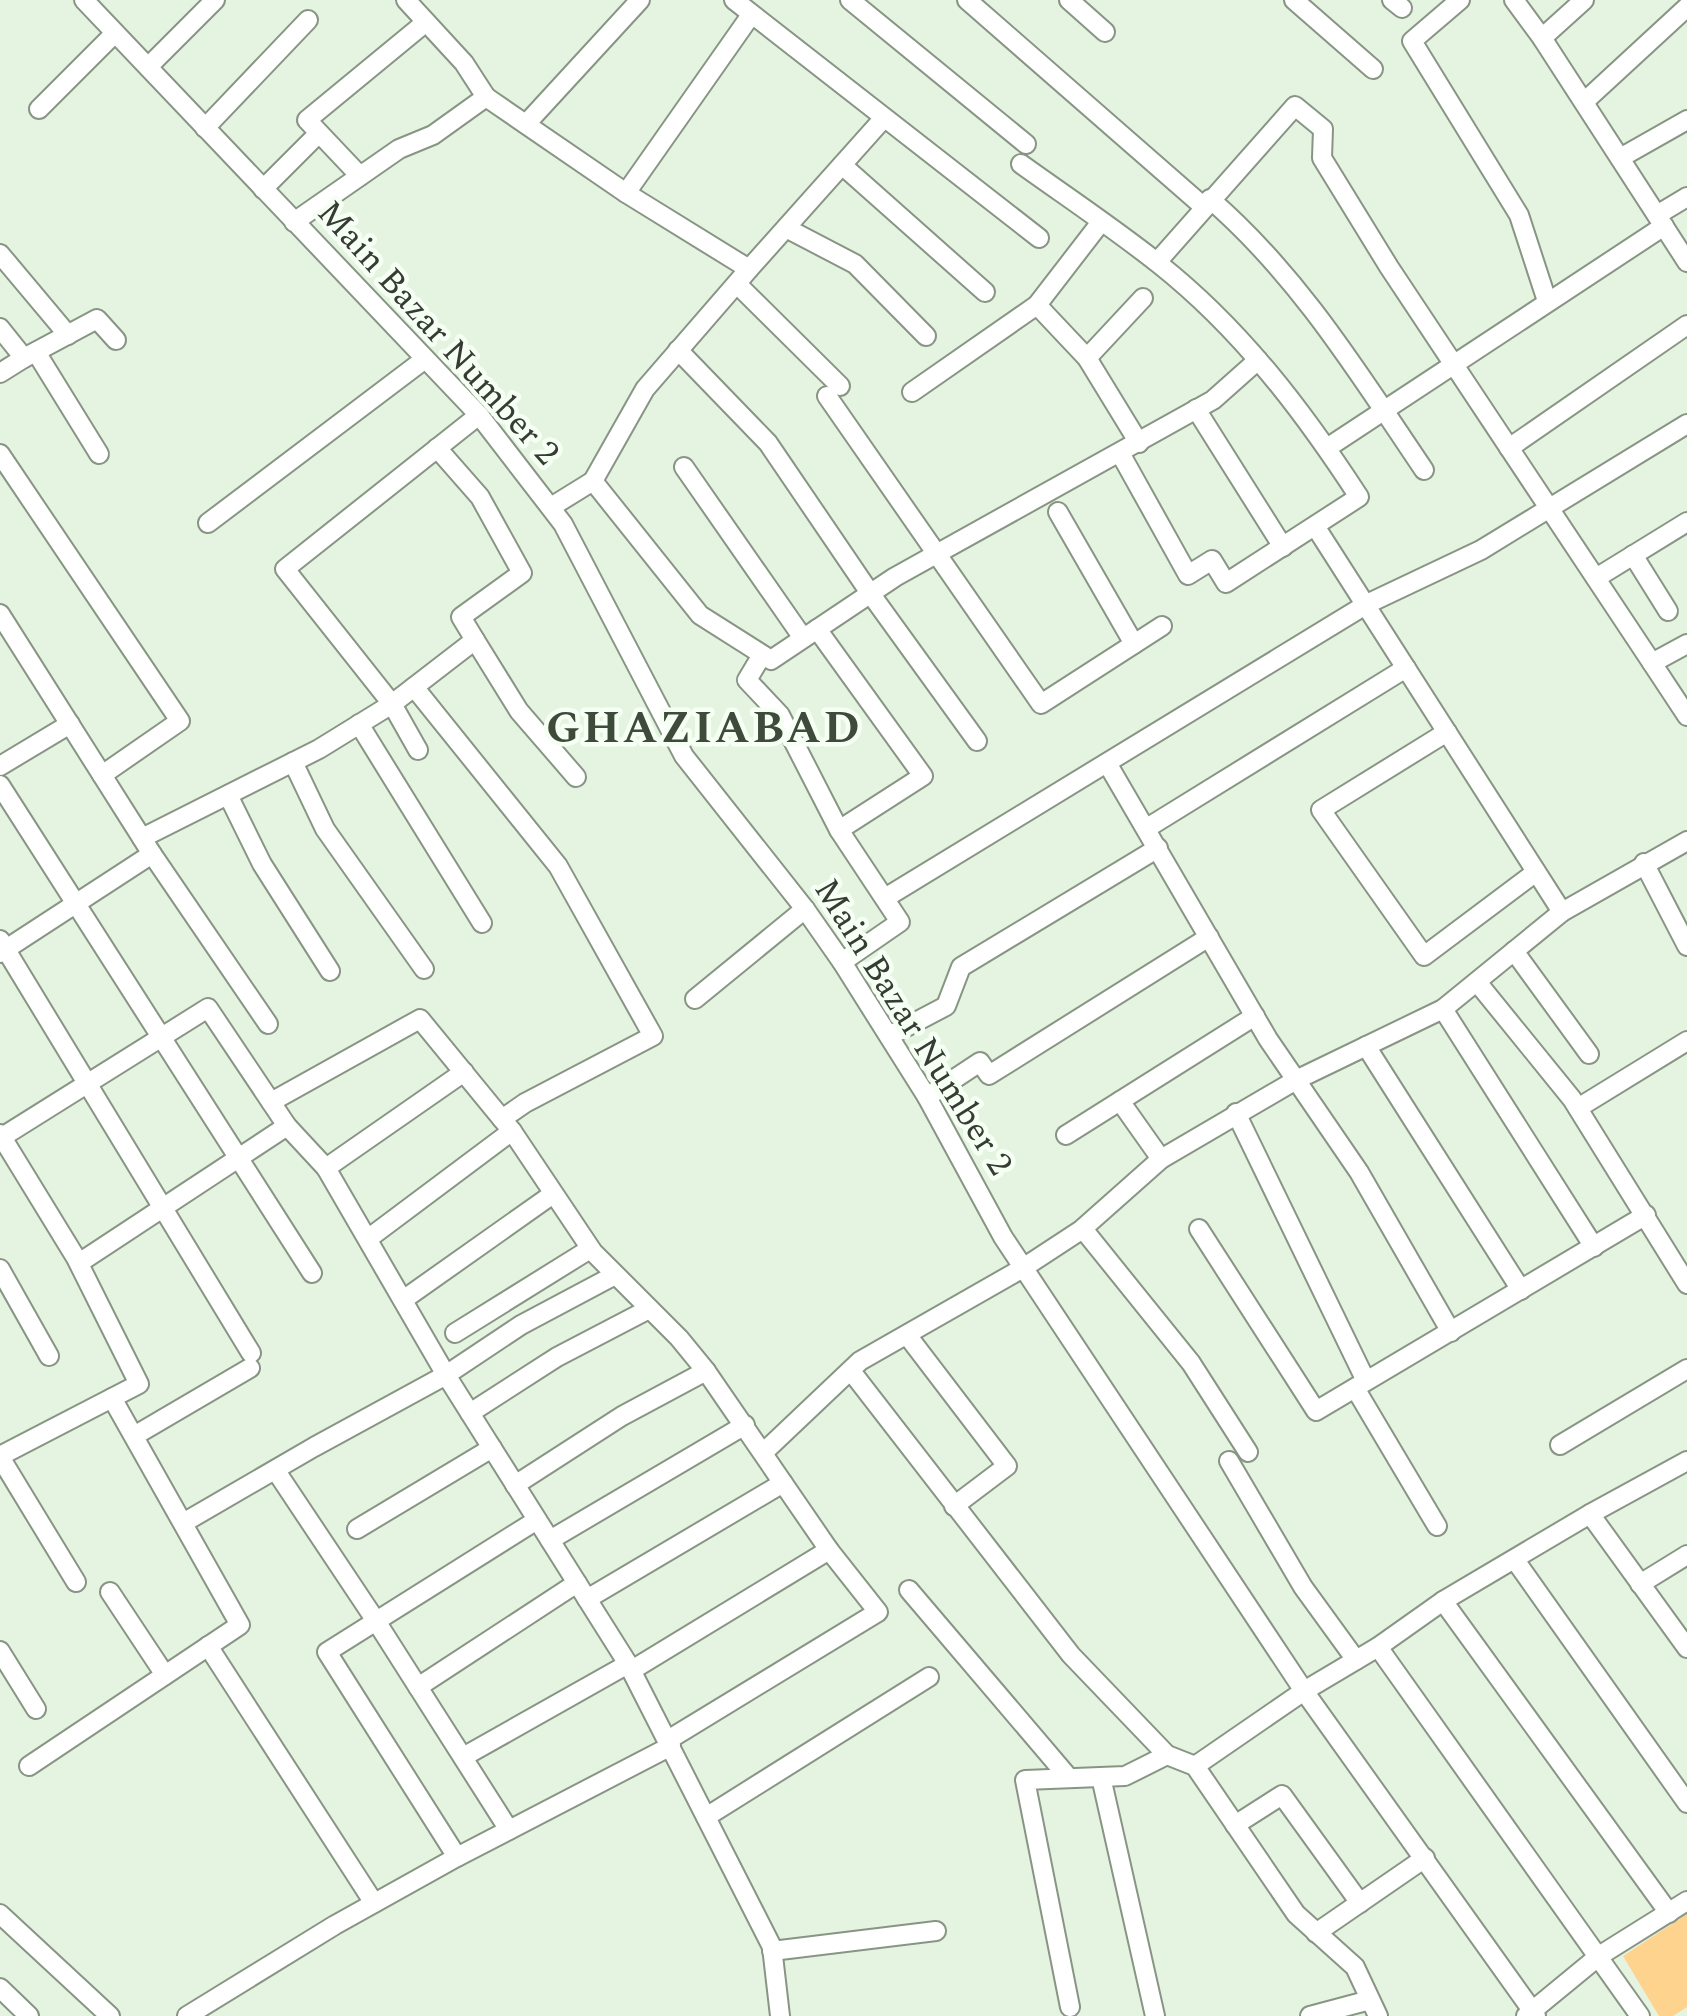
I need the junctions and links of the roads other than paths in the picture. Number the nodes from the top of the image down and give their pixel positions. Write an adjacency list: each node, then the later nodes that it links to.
1 (84, 0): 18 (street, Main Bazar Number 2)
2 (215, 0): 20 (street)
3 (406, 0): 16 (street)
4 (640, 0): 27 (street)
5 (734, 0): 14 (street)
6 (850, 0): 30 (street)
7 (967, 0): 38 (street)
8 (1069, 0): 17 (street)
9 (1294, 0): 21 (street)
10 (1460, 0): 50 (street)
11 (1514, 0): 19 (street)
12 (1584, 0): 19 (street)
13 (1687, 7): 23 (street)
14 (751, 14): 25 (street); 36 (street)
15 (308, 20): 28 (street)
16 (426, 22): 22 (street); 29 (street)
17 (1105, 32)
18 (115, 33): 20 (street, Main Bazar Number 2); 24 (street)
19 (1542, 38): 23 (street)
20 (148, 68): 28 (street, Main Bazar Number 2)
21 (1373, 69)
22 (486, 97): 27 (street); 34 (street)
23 (1584, 102): 31 (street)
24 (39, 109)
25 (883, 118): 33 (street); 43 (street)
26 (1687, 120): 31 (street)
27 (526, 124): 36 (street)
28 (205, 128): 35 (street, Main Bazar Number 2)
29 (319, 132): 34 (street); 35 (street)
30 (1026, 144)
31 (1620, 158): 39 (street)
32 (1022, 164): 41 (street)
33 (842, 165): 42 (street); 48 (street)
34 (360, 176): 40 (street)
35 (263, 189): 40 (street, Main Bazar Number 2)
36 (626, 192): 47 (street)
37 (1687, 197): 39 (street)
38 (1207, 203): 45 (street); 62 (street); 66 (street)
39 (1660, 221): 46 (street); 50 (street)
40 (294, 222): 60 (street, Main Bazar Number 2)
41 (1101, 222): 45 (street); 51 (street)
42 (786, 228): 47 (street); 55 (street)
43 (1039, 238)
44 (0, 254): 54 (street)
45 (1157, 262): 61 (street)
46 (1687, 262)
47 (743, 276): 57 (street); 86 (street)
48 (985, 292)
49 (1142, 298): 59 (street)
50 (1547, 301): 62 (street)
51 (1037, 305): 59 (street); 64 (street)
52 (1687, 325): 72 (street)
53 (0, 328): 58 (street)
54 (68, 334): 56 (street); 58 (street)
55 (926, 336)
56 (116, 340)
57 (678, 350): 78 (street); 89 (street)
58 (30, 355): 63 (street); 75 (street)
59 (1087, 358): 69 (street)
60 (425, 359): 67 (street, Main Bazar Number 2); 83 (street)
61 (1258, 360): 65 (street); 71 (street)
62 (1453, 362): 66 (street); 72 (street)
63 (0, 373)
64 (912, 392)
65 (1196, 410): 69 (street); 85 (street)
66 (1383, 410): 71 (street); 77 (street)
67 (479, 416): 70 (street); 79 (street, Main Bazar Number 2)
68 (1687, 424): 80 (street)
69 (1139, 442): 73 (street)
70 (438, 448): 95 (street); 102 (street)
71 (1327, 448): 84 (street)
72 (1509, 448): 80 (street)
73 (1120, 453): 85 (street); 86 (street)
74 (0, 454): 112 (street)
75 (99, 454)
76 (684, 467): 94 (street)
77 (1424, 470)
78 (592, 480): 79 (street); 98 (street)
79 (550, 508): 125 (street, Main Bazar Number 2)
80 (1552, 509): 88 (street); 90 (street)
81 (1058, 512): 96 (street)
82 (1687, 522): 87 (street)
83 (208, 523)
84 (1315, 526): 85 (street); 90 (street)
85 (1283, 546)
86 (937, 554): 89 (street); 96 (street)
87 (1633, 555): 88 (street); 91 (street)
88 (1596, 578): 99 (street)
89 (870, 593): 94 (street); 107 (street)
90 (1366, 604): 100 (street); 110 (street)
91 (1668, 611)
92 (0, 614): 104 (street)
93 (1162, 626): 96 (street)
94 (810, 633): 98 (street); 117 (street)
95 (475, 640): 101 (street); 113 (street)
96 (1134, 644)
97 (1687, 644): 99 (street)
98 (762, 655): 117 (street)
99 (1652, 663): 103 (street)
100 (1406, 668): 106 (street); 116 (street)
101 (414, 687): 102 (street); 153 (street)
102 (392, 704): 105 (street); 108 (street)
103 (1687, 716)
104 (70, 724): 111 (street); 112 (street)
105 (359, 724): 109 (street); 127 (street)
106 (1447, 732): 122 (street); 122 (street)
107 (977, 741)
108 (418, 750)
109 (293, 762): 115 (street); 133 (street)
110 (1107, 763): 116 (street); 123 (street)
111 (0, 766)
112 (102, 775): 119 (street)
113 (576, 777)
114 (0, 785): 124 (street)
115 (228, 795): 119 (street); 134 (street)
116 (1147, 828): 120 (street)
117 (839, 830): 123 (street)
118 (1687, 841): 121 (street)
119 (147, 846): 124 (street); 139 (street)
120 (1158, 848): 128 (street); 140 (street)
121 (1644, 864): 126 (street); 129 (street)
122 (1536, 872): 126 (street)
123 (885, 898): 132 (street)
124 (76, 903): 130 (street); 141 (street)
125 (805, 909): 132 (street, Main Bazar Number 2); 136 (street)
126 (1562, 912): 131 (street)
127 (482, 923)
128 (1210, 937): 138 (street); 148 (street)
129 (1687, 946)
130 (2, 948): 147 (street)
131 (1514, 951): 135 (street); 144 (street)
132 (842, 962): 140 (street, Main Bazar Number 2)
133 (424, 969)
134 (330, 971)
135 (1477, 982): 137 (street); 151 (street)
136 (695, 999)
137 (1442, 1009): 143 (street); 166 (street)
138 (1254, 1016): 146 (street); 149 (street)
139 (268, 1024)
140 (889, 1036): 148 (street, Main Bazar Number 2)
141 (162, 1037): 147 (street); 150 (street); 157 (street)
142 (1687, 1041): 151 (street)
143 (1366, 1046): 146 (street); 174 (street)
144 (1589, 1054)
145 (464, 1072): 150 (street); 153 (street); 159 (street)
146 (1296, 1080): 152 (street); 177 (street)
147 (87, 1084): 155 (street); 161 (street)
148 (927, 1097): 169 (street, Main Bazar Number 2)
149 (1120, 1101): 156 (street); 158 (street)
150 (271, 1102): 154 (street)
151 (1578, 1108): 162 (street)
152 (1236, 1113): 158 (street); 185 (street)
153 (507, 1125): 160 (street); 165 (street)
154 (287, 1126): 157 (street); 159 (street)
155 (1, 1135): 168 (street)
156 (1066, 1136)
157 (238, 1158): 161 (street); 171 (street)
158 (1160, 1159): 163 (street)
159 (326, 1168): 165 (street)
160 (553, 1194): 167 (street); 175 (street)
161 (162, 1208): 168 (street); 189 (street)
162 (1646, 1215): 166 (street); 173 (street)
163 (1083, 1229): 169 (street); 193 (street)
164 (1199, 1230): 185 (street)
165 (369, 1238): 175 (street)
166 (1594, 1247): 174 (street)
167 (590, 1249): 172 (street); 178 (street)
168 (78, 1262): 186 (street)
169 (1024, 1268): 179 (street); 226 (street, Main Bazar Number 2)
170 (0, 1270): 180 (street)
171 (312, 1273)
172 (615, 1274): 176 (street); 184 (street)
173 (1687, 1284)
174 (1521, 1290): 177 (street)
175 (404, 1300): 184 (street)
176 (650, 1309): 182 (street); 187 (street)
177 (1452, 1332): 185 (street)
178 (454, 1333)
179 (907, 1335): 183 (street); 200 (street)
180 (49, 1356)
181 (1687, 1369): 190 (street)
182 (706, 1371): 188 (street); 199 (street)
183 (850, 1371): 192 (street); 200 (street)
184 (446, 1375): 187 (street); 197 (street)
185 (1360, 1385): 204 (street)
186 (112, 1398): 189 (street); 194 (street)
187 (470, 1413): 191 (street)
188 (745, 1425): 192 (street); 206 (street)
189 (134, 1436): 203 (street)
190 (1560, 1445)
191 (492, 1448): 199 (street); 205 (street)
192 (764, 1452): 198 (street)
193 (1248, 1452)
194 (0, 1456): 210 (street)
195 (1230, 1461): 221 (street)
196 (1687, 1461): 201 (street)
197 (276, 1471): 203 (street); 216 (street)
198 (783, 1483): 207 (street); 213 (street)
199 (515, 1484): 202 (street)
200 (954, 1506): 229 (street)
201 (1590, 1514): 209 (street); 211 (street)
202 (537, 1520): 206 (street); 216 (street)
203 (183, 1523): 217 (street)
204 (1437, 1526)
205 (356, 1529)
206 (550, 1540): 213 (street)
207 (829, 1550): 222 (street); 228 (street)
208 (1687, 1555): 211 (street)
209 (1515, 1560): 215 (street); 235 (street)
210 (76, 1582)
211 (1640, 1584): 219 (street)
212 (909, 1590): 234 (street)
213 (582, 1591): 222 (street); 225 (street)
214 (110, 1592): 223 (street)
215 (1443, 1601): 218 (street); 245 (street)
216 (376, 1621): 225 (street); 239 (street)
217 (208, 1646): 223 (street); 242 (street)
218 (1378, 1647): 221 (street); 249 (street)
219 (1687, 1648)
220 (0, 1650): 227 (street)
221 (1356, 1660): 226 (street)
222 (630, 1667): 228 (street); 230 (street)
223 (165, 1675): 231 (street)
224 (929, 1678): 236 (street)
225 (418, 1687): 230 (street)
226 (1304, 1691): 232 (street); 240 (street, Main Bazar Number 2)
227 (36, 1709)
228 (669, 1743): 236 (street); 238 (street)
229 (1167, 1755): 232 (street); 233 (street)
230 (463, 1757): 238 (street)
231 (28, 1766)
232 (1194, 1766): 237 (street)
233 (1102, 1777): 234 (street); 258 (street)
234 (1069, 1778): 251 (street)
235 (1687, 1803)
236 (706, 1816): 248 (street)
237 (1234, 1825): 243 (street); 247 (street)
238 (509, 1830): 239 (street)
239 (457, 1857): 242 (street)
240 (1425, 1858): 243 (street); 253 (street, Main Bazar Number 2)
241 (1687, 1901): 245 (street)
242 (374, 1903): 256 (street)
243 (1360, 1903): 247 (street)
244 (0, 1914): 255 (street)
245 (1669, 1914): 249 (street)
246 (936, 1931): 248 (street)
247 (1316, 1932): 252 (street)
248 (772, 1951): 257 (street)
249 (1599, 1956): 253 (street); 260 (street)
250 (0, 1988): 254 (street)
251 (1070, 2007)
252 (1374, 2008): 259 (street)
253 (1532, 2015)
254 (30, 2016)
255 (110, 2016)
256 (187, 2016)
257 (780, 2016)
258 (1155, 2016)
259 (1310, 2016)
260 (1640, 2016)

